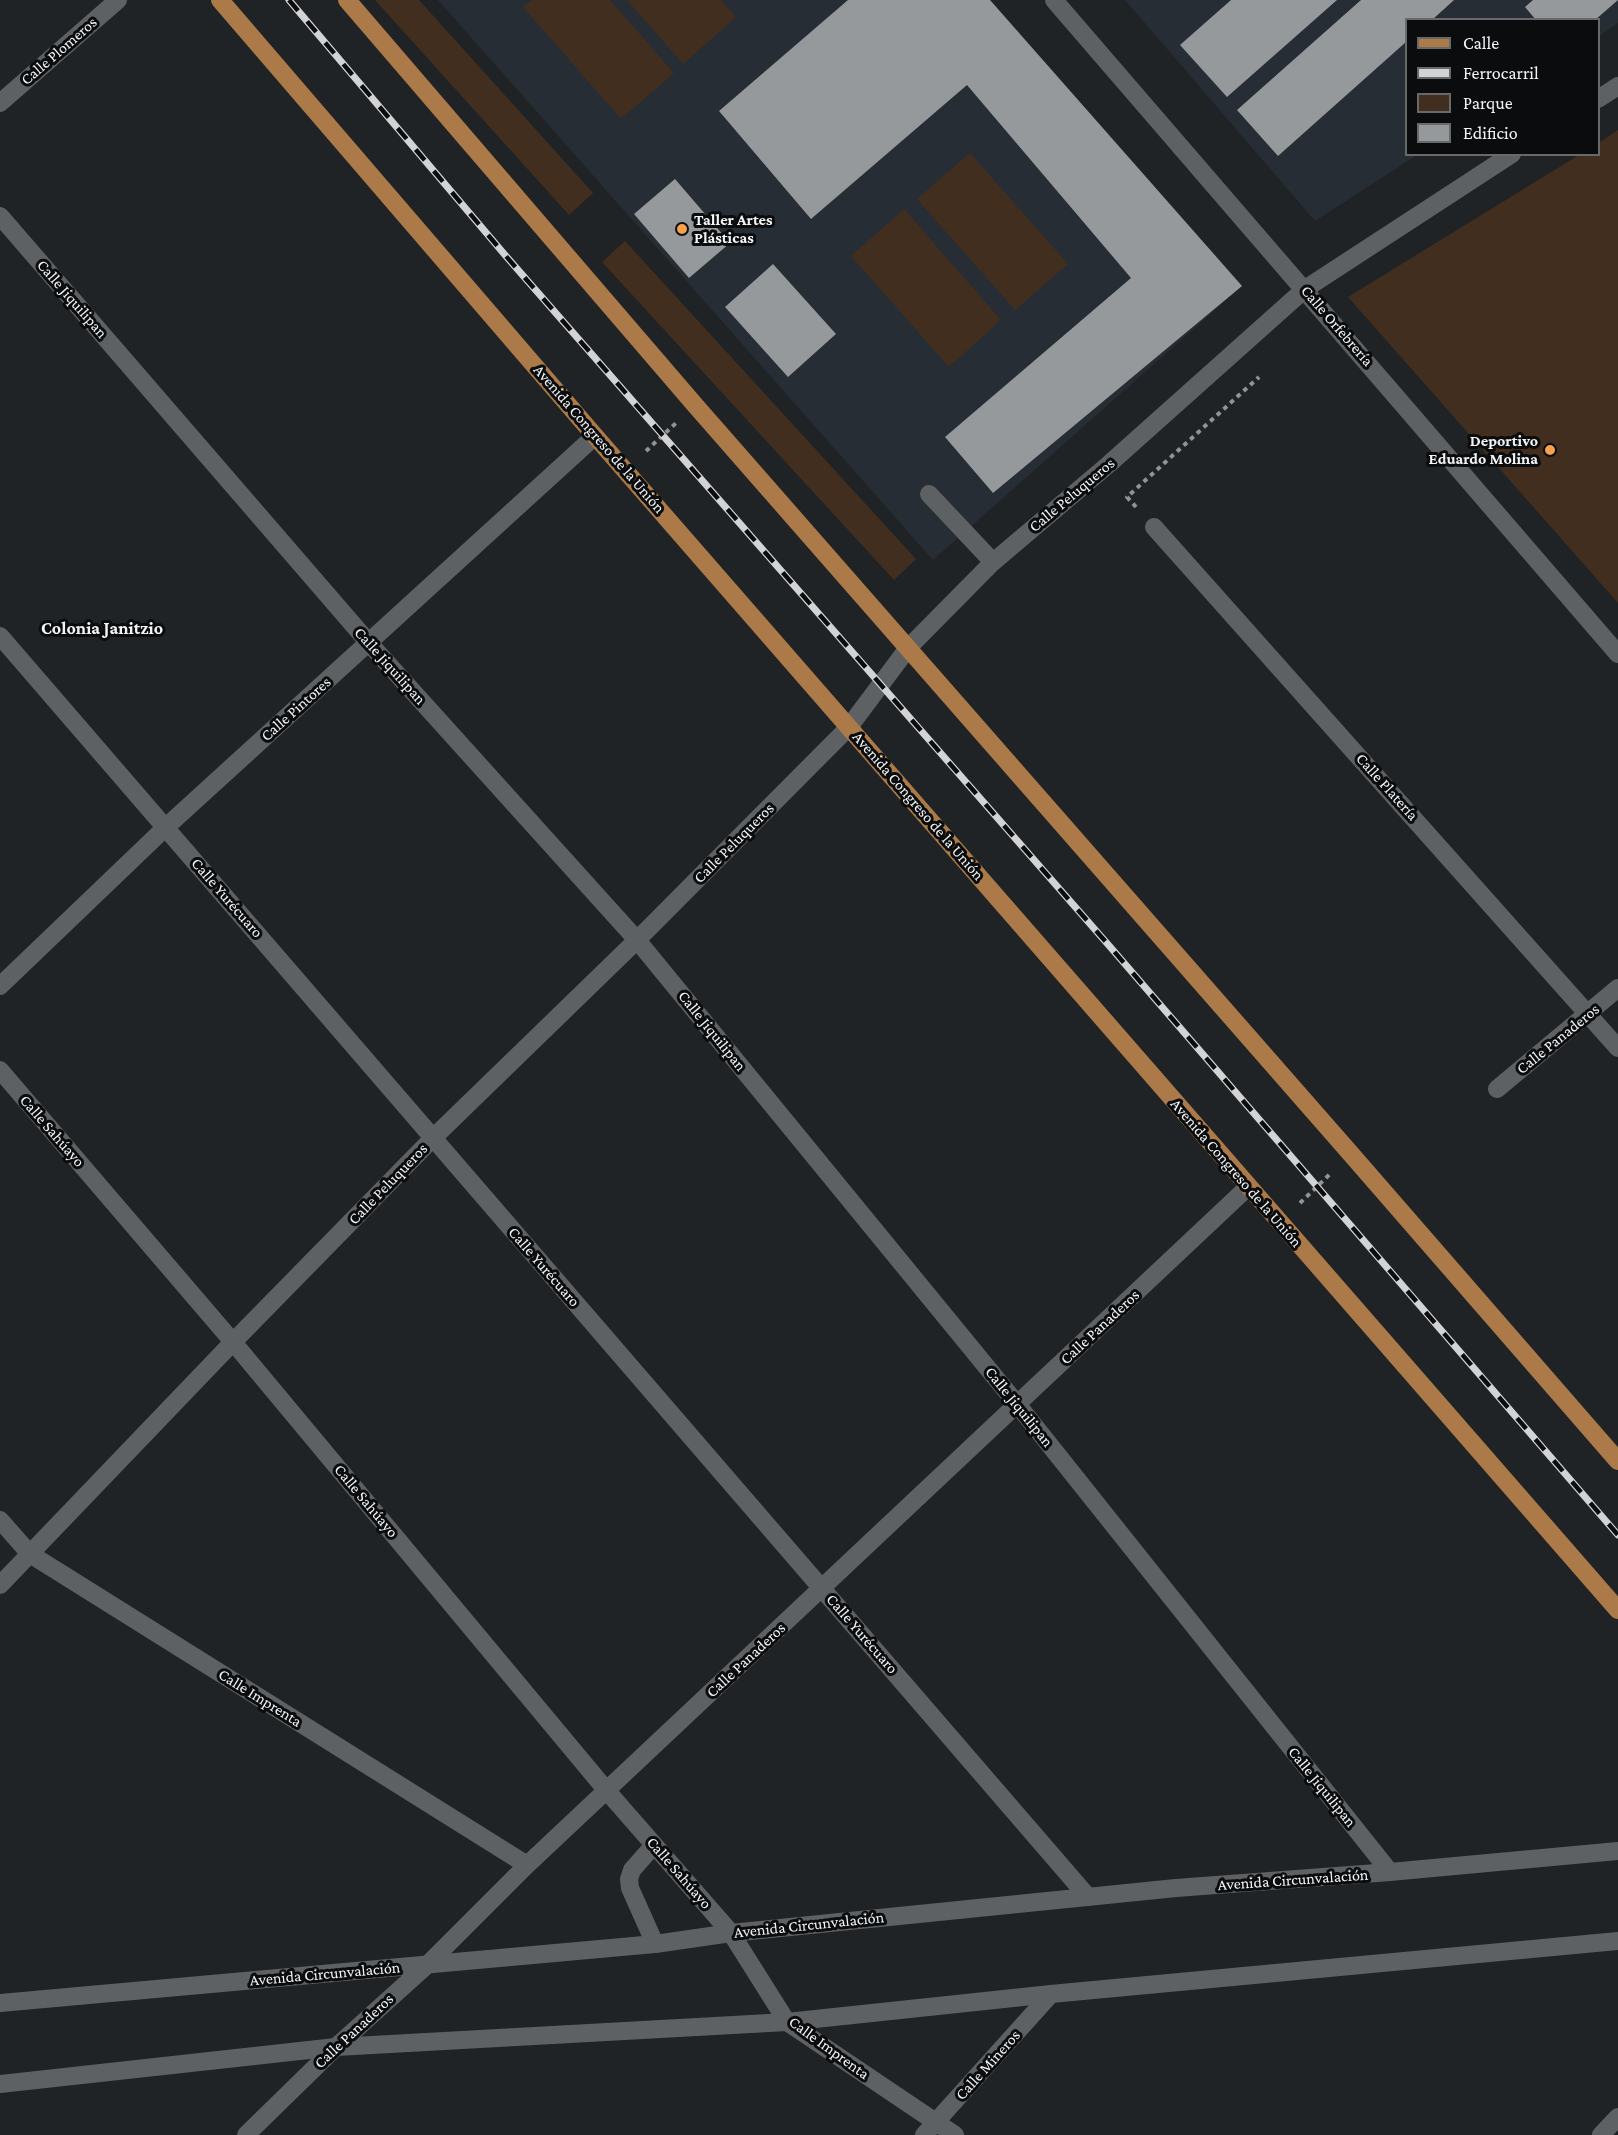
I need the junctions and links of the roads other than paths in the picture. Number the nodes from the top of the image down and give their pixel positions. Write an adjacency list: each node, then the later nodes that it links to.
1 (118, 0): 7 (street, Calle Plomeros)
2 (220, 0): 11 (main road, Avenida Congreso de la Unión)
3 (348, 0): 17 (main road)
4 (1054, 0): 10 (street, Calle Orfebrería)
5 (1618, 86): 6 (street)
6 (1600, 98)
7 (0, 103)
8 (1509, 156): 10 (street, Calle Peluqueros)
9 (0, 216): 16 (street, Calle Jiquilipan)
10 (1305, 289): 14 (street, Calle Peluqueros); 18 (street, Calle Orfebrería)
11 (595, 436): 16 (street, Calle Pintores); 19 (main road, Avenida Congreso de la Unión)
12 (929, 494): 14 (street)
13 (1154, 527): 24 (street, Calle Platería)
14 (993, 562): 17 (street, Calle Peluqueros)
15 (0, 636): 20 (street, Calle Yurécuaro)
16 (369, 643): 20 (street, Calle Pintores); 21 (street, Calle Jiquilipan)
17 (908, 648): 19 (street, Calle Peluqueros); 32 (main road)
18 (1618, 654)
19 (849, 727): 21 (street, Calle Peluqueros); 29 (main road, Avenida Congreso de la Unión)
20 (166, 827): 22 (street, Calle Pintores); 28 (street, Calle Yurécuaro)
21 (637, 940): 28 (street, Calle Peluqueros); 31 (street, Calle Jiquilipan)
22 (0, 986)
23 (1618, 988): 24 (street, Calle Panaderos)
24 (1589, 1014): 25 (street, Calle Platería); 27 (street, Calle Panaderos)
25 (1618, 1048)
26 (0, 1070): 30 (street, Calle Sahúayo)
27 (1497, 1089)
28 (433, 1138): 30 (street, Calle Peluqueros); 36 (street, Calle Yurécuaro)
29 (1248, 1187): 31 (street, Calle Panaderos); 37 (main road, Avenida Congreso de la Unión)
30 (233, 1342): 34 (street, Calle Peluqueros); 38 (street, Calle Sahúayo)
31 (1017, 1404): 36 (street, Calle Panaderos); 42 (street, Calle Jiquilipan)
32 (1618, 1461)
33 (0, 1520): 34 (street, Calle Imprenta)
34 (30, 1554): 35 (street, Calle Peluqueros); 41 (street, Calle Imprenta)
35 (0, 1585)
36 (822, 1589): 38 (street, Calle Panaderos); 43 (street, Calle Yurécuaro)
37 (1618, 1610)
38 (607, 1791): 39 (street, Calle Sahúayo); 41 (street, Calle Panaderos)
39 (654, 1845): 44 (street, Calle Sahúayo); 46 (street)
40 (1618, 1851): 42 (street, Avenida Circunvalación)
41 (527, 1865): 47 (street, Calle Panaderos)
42 (1390, 1872): 43 (street, Avenida Circunvalación)
43 (1088, 1897): 44 (street, Avenida Circunvalación)
44 (731, 1933): 46 (street, Avenida Circunvalación); 50 (street, Calle Imprenta)
45 (1618, 1941): 48 (street)
46 (656, 1944): 47 (street, Avenida Circunvalación)
47 (427, 1965): 49 (street, Avenida Circunvalación); 51 (street, Calle Panaderos)
48 (1051, 1994): 50 (street); 54 (street, Calle Mineros)
49 (0, 2002)
50 (787, 2022): 51 (street); 54 (street, Calle Imprenta)
51 (336, 2047): 52 (street); 55 (street, Calle Panaderos)
52 (0, 2084)
53 (1618, 2117): 57 (street)
54 (930, 2129): 56 (street, Calle Imprenta)
55 (246, 2135)
56 (955, 2135)
57 (1601, 2135)

